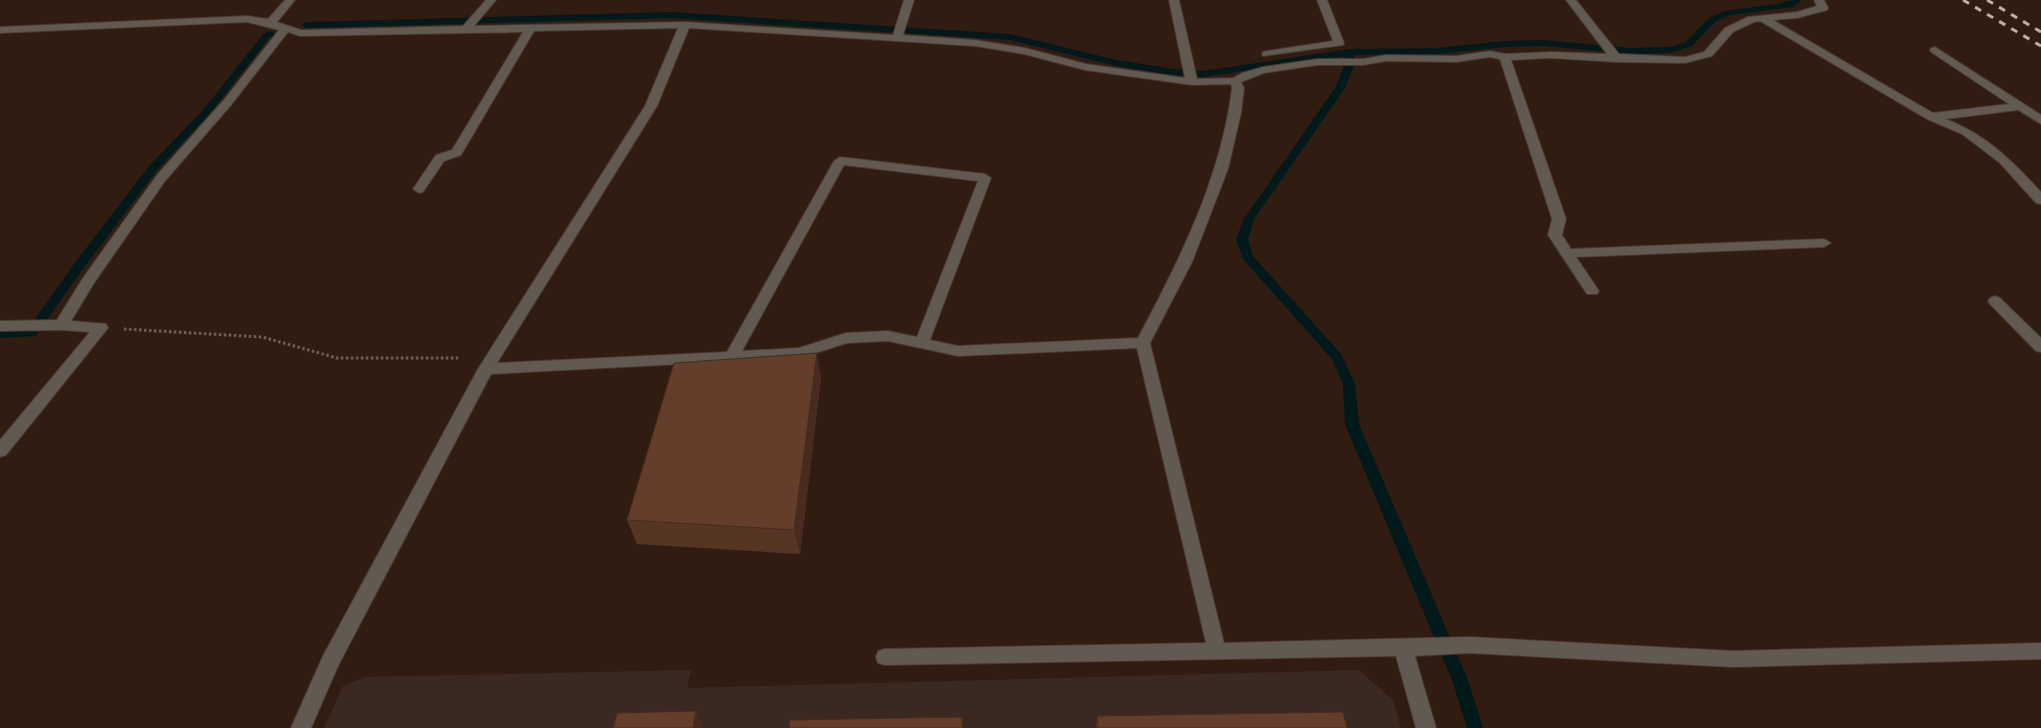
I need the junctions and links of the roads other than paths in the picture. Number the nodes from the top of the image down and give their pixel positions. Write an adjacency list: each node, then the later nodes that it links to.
1 (290, 0): 9 (street)
2 (492, 0): 10 (street)
3 (909, 0): 15 (street)
4 (1174, 0): 20 (street)
5 (1322, 0): 17 (street)
6 (1571, 0): 18 (street)
7 (1818, 0): 8 (street)
8 (1762, 18): 18 (street); 23 (street)
9 (270, 23): 13 (street); 14 (street)
10 (471, 23): 12 (street); 13 (street)
11 (685, 25): 12 (street); 15 (street); 37 (street)
12 (531, 27): 25 (street)
13 (286, 28): 31 (street)
14 (0, 30)
15 (899, 32): 20 (street)
16 (1935, 50): 22 (street)
17 (1267, 54)
18 (1614, 56): 19 (street)
19 (1505, 57): 21 (street); 28 (street)
20 (1191, 77): 21 (street)
21 (1235, 81): 34 (street)
22 (2020, 106): 23 (street); 24 (street)
23 (1931, 117): 26 (street)
24 (2041, 120)
25 (419, 189)
26 (2041, 200)
27 (1824, 243): 28 (street)
28 (1567, 253): 29 (street)
29 (1592, 291)
30 (1994, 302): 35 (street)
31 (61, 325): 32 (street); 38 (street)
32 (0, 326)
33 (922, 343): 34 (street); 36 (street); 36 (street)
34 (1143, 343): 41 (street)
35 (2041, 347)
36 (732, 357): 37 (street)
37 (489, 364): 43 (street)
38 (0, 451)
39 (1403, 648): 40 (street); 41 (street); 44 (street)
40 (2041, 651)
41 (1217, 652): 42 (street)
42 (885, 657)
43 (300, 728)
44 (1426, 728)

